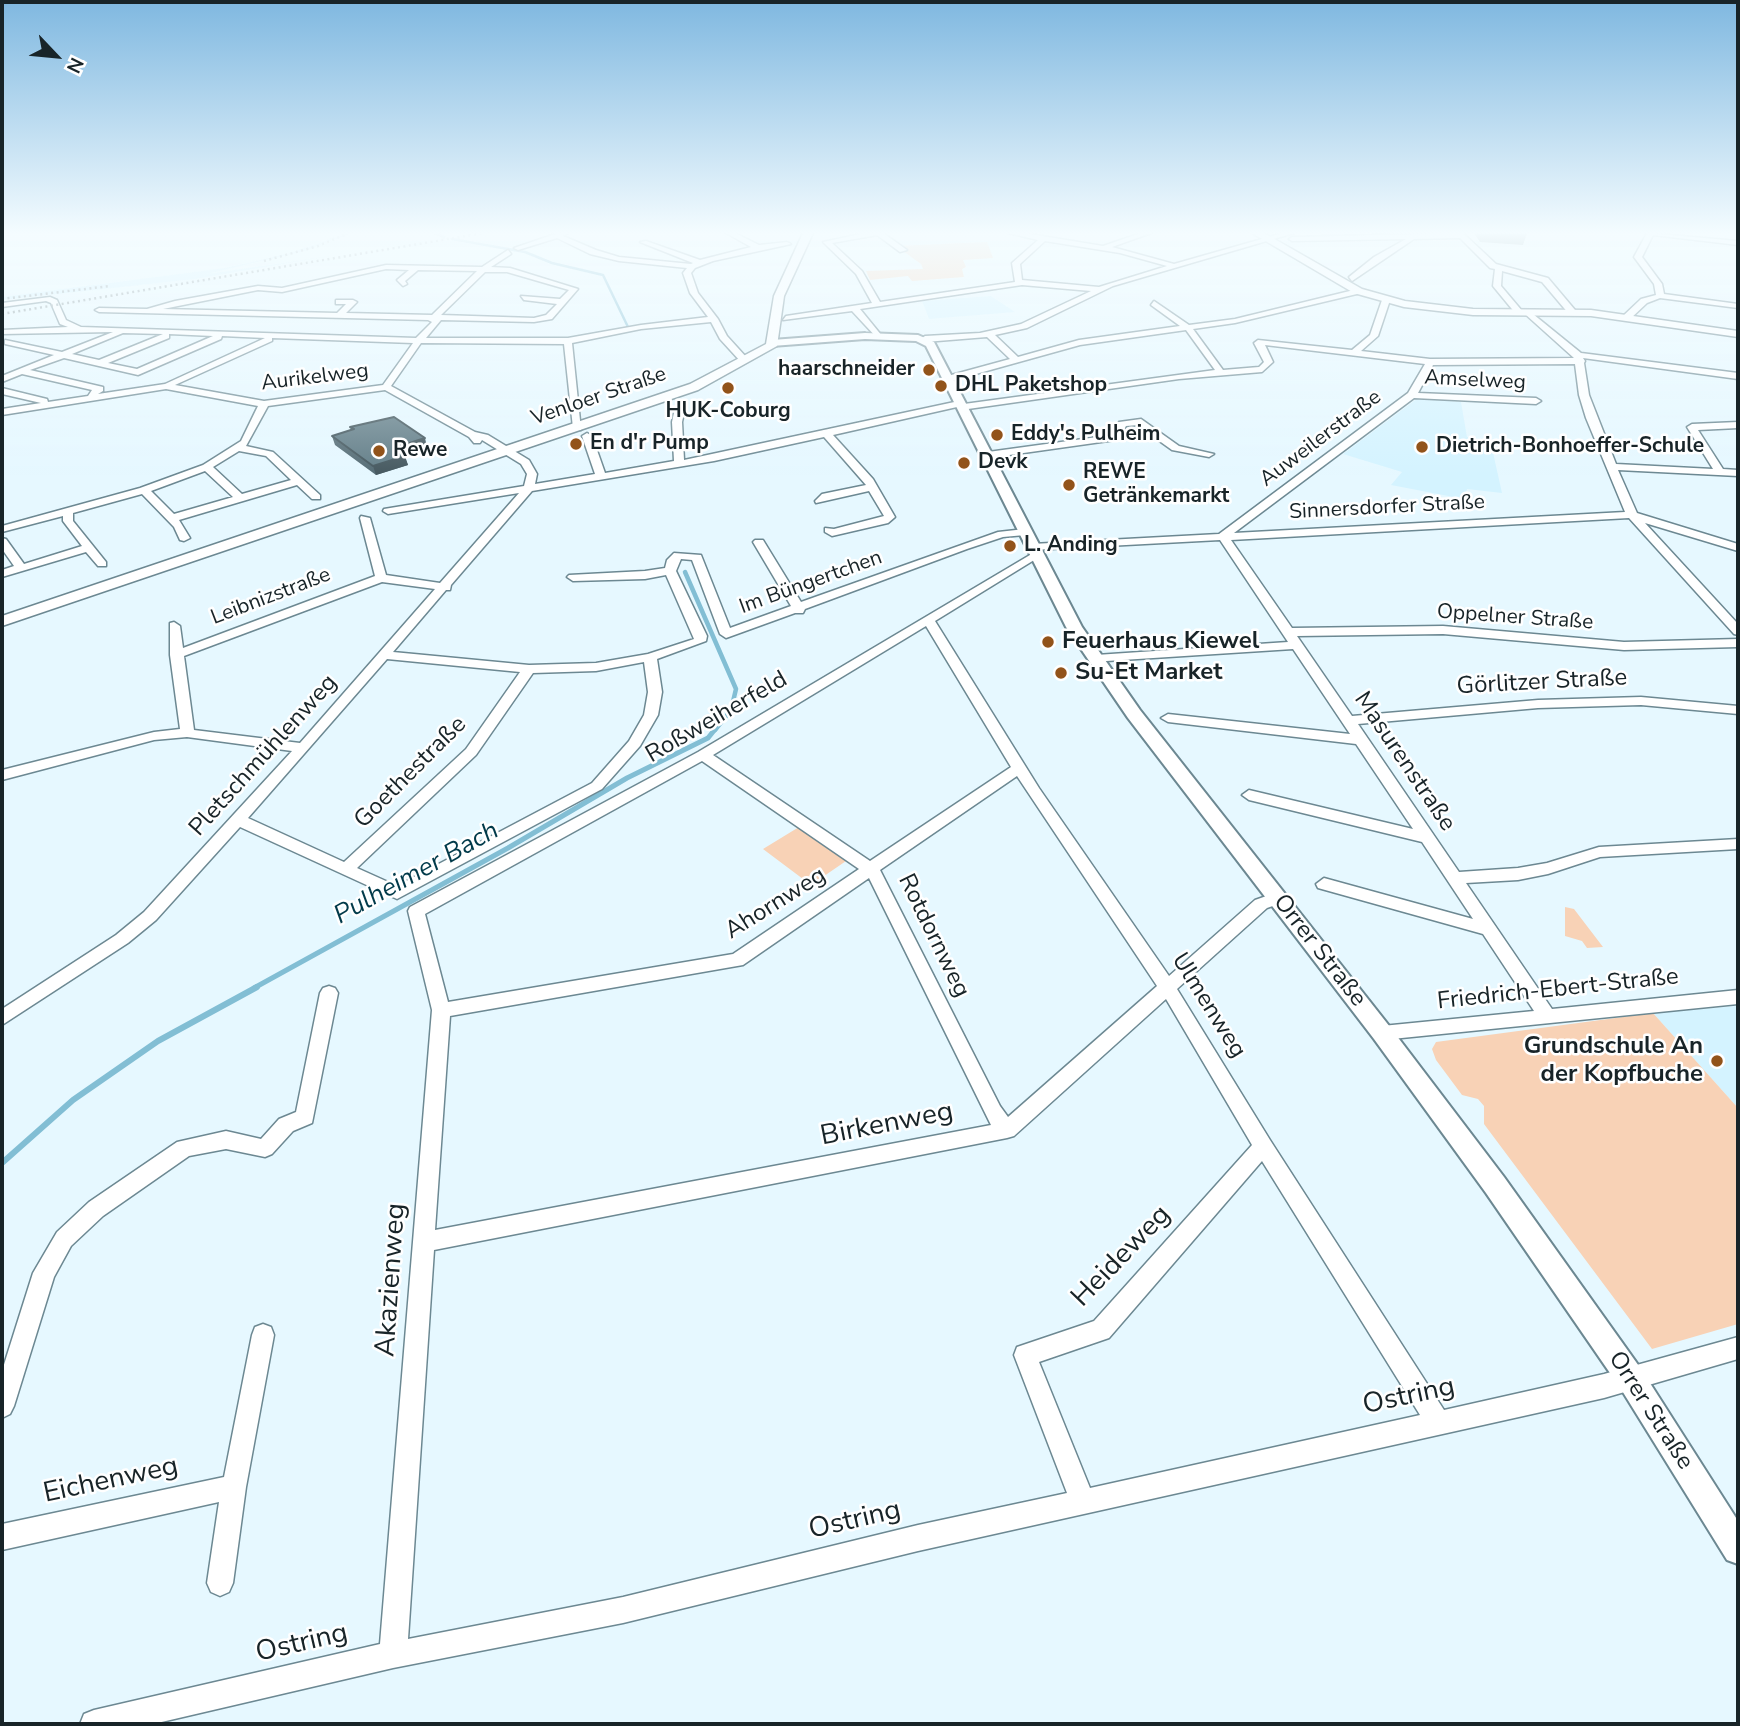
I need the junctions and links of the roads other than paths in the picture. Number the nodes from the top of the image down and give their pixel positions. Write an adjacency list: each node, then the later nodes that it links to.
1 (59, 314): 23 (street)
2 (207, 314): 3 (street)
3 (273, 314)
4 (312, 314): 18 (street)
5 (440, 314): 19 (street)
6 (549, 314): 19 (street)
7 (710, 314): 22 (street)
8 (776, 314): 38 (main road)
9 (820, 314): 20 (street)
10 (859, 314): 33 (street)
11 (1053, 314): 29 (street, Venloer Straße)
12 (1168, 314): 24 (street)
13 (1256, 314): 24 (street)
14 (1381, 314): 39 (street)
15 (1525, 314): 41 (street)
16 (1586, 314): 21 (main road)
17 (1631, 314): 21 (street)
18 (340, 315): 19 (street)
19 (436, 318): 35 (street)
20 (786, 318)
21 (1626, 318): 30 (main road)
22 (714, 319): 36 (street); 43 (street)
23 (84, 329): 25 (street); 27 (street)
24 (1189, 329): 42 (street); 48 (street)
25 (41, 330): 26 (street); 37 (street)
26 (2, 331)
27 (124, 331): 28 (street); 40 (street)
28 (172, 333): 31 (street); 45 (street)
29 (989, 334): 34 (street, Venloer Straße); 42 (street)
30 (1738, 334)
31 (223, 335): 32 (street); 47 (street)
32 (274, 336): 35 (street); 55 (street, Aurikelweg)
33 (878, 336): 34 (street, Venloer Straße); 38 (street, Venloer Straße)
34 (925, 339): 52 (street, Orrer Straße)
35 (418, 341): 36 (street); 56 (street)
36 (568, 341): 68 (street)
37 (5, 343): 40 (street)
38 (772, 343): 43 (main road, Venloer Straße)
39 (1353, 354): 44 (street); 48 (street)
40 (68, 356): 45 (street); 46 (street); 49 (street)
41 (1580, 358): 44 (street); 50 (street); 76 (street)
42 (1014, 359): 52 (street)
43 (744, 360): 68 (main road, Venloer Straße)
44 (1430, 362): 59 (street, Auweilerstraße)
45 (100, 363): 47 (street)
46 (21, 371): 49 (street); 51 (street)
47 (138, 372): 53 (street)
48 (1222, 373): 64 (street)
49 (32, 374): 57 (street)
50 (1738, 376)
51 (2, 379)
52 (947, 379): 64 (street, Orrer Straße)
53 (120, 380)
54 (110, 384): 57 (street, Aurikelweg)
55 (166, 386): 60 (street, Aurikelweg); 63 (street, Aurikelweg)
56 (386, 387): 63 (street, Aurikelweg); 71 (street)
57 (100, 389): 60 (street, Aurikelweg)
58 (2, 391): 62 (street, Aurikelweg)
59 (1412, 395): 61 (street, Amselweg); 95 (street, Auweilerstraße)
60 (83, 399): 62 (street, Aurikelweg)
61 (1536, 401)
62 (55, 404): 66 (street, Aurikelweg)
63 (264, 404): 70 (street)
64 (960, 405): 69 (street); 73 (street, Orrer Straße)
65 (680, 408): 74 (street)
66 (2, 412)
67 (1738, 425): 77 (street)
68 (583, 432): 71 (main road, Venloer Straße); 79 (street)
69 (826, 433): 74 (street); 81 (street)
70 (239, 447): 75 (street); 80 (street)
71 (503, 453): 82 (street); 111 (main road, Venloer Straße)
72 (1209, 454): 73 (street)
73 (988, 455): 94 (street, Orrer Straße)
74 (679, 464): 79 (street)
75 (207, 467): 83 (street); 85 (street)
76 (1611, 467): 77 (street); 89 (street)
77 (1720, 472): 78 (street)
78 (1738, 472)
79 (601, 476): 82 (street)
80 (299, 481): 84 (street); 85 (street)
81 (872, 487): 86 (street); 93 (street)
82 (528, 489): 87 (street); 108 (street, Pletschmühlenweg)
83 (144, 490): 88 (street); 91 (street)
84 (316, 497)
85 (240, 498): 91 (street)
86 (820, 501)
87 (387, 511)
88 (68, 513): 92 (street); 99 (street)
89 (1632, 515): 95 (street, Sinnersdorfer Straße); 100 (street, Sinnersdorfer Straße); 113 (street)
90 (365, 518): 107 (street)
91 (173, 519): 96 (street)
92 (2, 529)
93 (829, 530)
94 (1025, 532): 101 (street, Orrer Straße); 109 (street, Im Büngertchen)
95 (1223, 536): 101 (street, Sinnersdorfer Straße); 114 (street, Masurenstraße)
96 (184, 538)
97 (2, 541): 103 (street)
98 (758, 542): 109 (street)
99 (89, 547): 102 (street); 103 (street)
100 (1738, 548)
101 (1034, 551): 110 (street, Roßweiherfeld); 120 (street, Orrer Straße)
102 (102, 564)
103 (21, 568): 105 (street)
104 (670, 571): 106 (street, Im Büngertchen); 109 (street, Im Büngertchen); 119 (street)
105 (2, 574)
106 (573, 577)
107 (382, 578): 108 (street); 118 (street, Leibnizstraße)
108 (446, 587): 117 (street, Pletschmühlenweg)
109 (799, 610)
110 (929, 620): 128 (street, Roßweiherfeld); 129 (street, Ulmenweg)
111 (2, 621)
112 (174, 626): 118 (street)
113 (1738, 631)
114 (1288, 632): 115 (street, Oppelner Straße); 116 (street, Masurenstraße)
115 (1738, 643)
116 (1297, 645): 120 (street); 124 (street, Masurenstraße)
117 (385, 655): 121 (street); 127 (street, Pletschmühlenweg)
118 (176, 656): 125 (street)
119 (650, 657): 121 (street); 135 (street)
120 (1096, 659): 139 (street, Orrer Straße)
121 (529, 670): 135 (street, Goethestraße)
122 (1738, 710): 124 (street, Görlitzer Straße)
123 (1168, 718): 126 (street)
124 (1347, 721): 126 (street, Masurenstraße)
125 (187, 733): 127 (street); 130 (street)
126 (1362, 740): 133 (street, Masurenstraße)
127 (303, 748): 132 (street, Pletschmühlenweg)
128 (704, 755): 136 (street, Rotdornweg); 140 (street, Roßweiherfeld)
129 (1019, 768): 136 (street, Ahornweg); 142 (street, Ulmenweg)
130 (2, 775)
131 (1249, 795): 133 (street)
132 (238, 820): 135 (street); 147 (street, Pletschmühlenweg)
133 (1428, 838): 137 (street, Masurenstraße)
134 (1738, 844): 137 (street)
135 (346, 870)
136 (873, 871): 145 (street, Ahornweg); 149 (street, Rotdornweg)
137 (1455, 878): 141 (street, Masurenstraße)
138 (1324, 884): 141 (street)
139 (1278, 898): 142 (street); 148 (street, Orrer Straße)
140 (416, 911): 145 (street, Akazienweg)
141 (1488, 929): 146 (street, Masurenstraße)
142 (1166, 985): 149 (street); 150 (street, Ulmenweg)
143 (329, 993): 155 (street)
144 (1738, 997): 146 (street, Friedrich-Ebert-Straße)
145 (441, 1010): 151 (street, Akazienweg)
146 (1547, 1015): 148 (street, Friedrich-Ebert-Straße)
147 (2, 1017)
148 (1382, 1033): 154 (street, Orrer Straße)
149 (1007, 1130): 151 (street, Birkenweg)
150 (1263, 1146): 156 (street, Ulmenweg); 158 (street, Heideweg)
151 (425, 1242): 162 (street, Akazienweg)
152 (263, 1335): 157 (street)
153 (1738, 1348): 154 (street, Ostring)
154 (1631, 1379): 156 (street, Ostring); 160 (street, Orrer Straße)
155 (2, 1406)
156 (1438, 1422): 158 (street, Ostring)
157 (234, 1488): 159 (street, Eichenweg); 161 (street)
158 (1083, 1501): 162 (street, Ostring)
159 (2, 1537)
160 (1738, 1549)
161 (220, 1583)
162 (394, 1655): 163 (street, Ostring)
163 (94, 1724)

